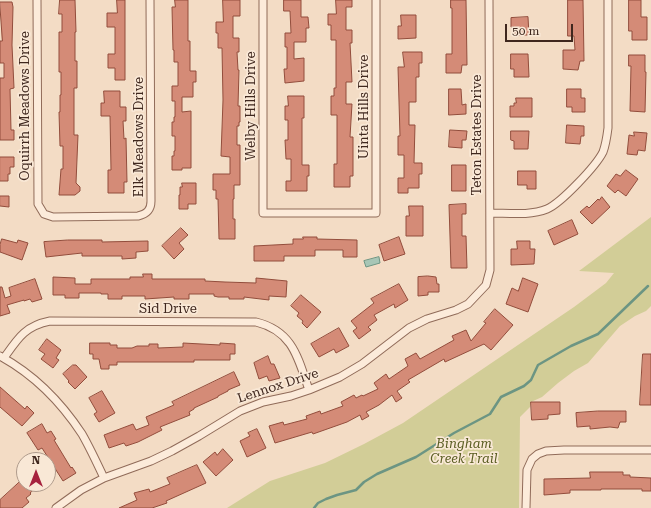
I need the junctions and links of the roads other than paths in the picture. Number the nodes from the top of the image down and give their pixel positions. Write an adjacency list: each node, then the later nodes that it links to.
1 (37, 0): 7 (street, Oquirrh Meadows Drive)
2 (150, 0): 7 (street, Elk Meadows Drive)
3 (263, 0): 8 (street, Welby Hills Drive)
4 (376, 0): 8 (street, Uinta Hills Drive)
5 (489, 0): 9 (street, Teton Estates Drive)
6 (608, 0): 9 (street)
7 (42, 211)
8 (376, 213)
9 (490, 213): 10 (street, Teton Estates Drive)
10 (490, 270): 12 (street, Lennox Drive)
11 (2, 357): 12 (street, Sid Drive); 14 (street)
12 (309, 390): 14 (street, Lennox Drive)
13 (651, 450): 16 (street)
14 (104, 478): 15 (street, Lennox Drive)
15 (56, 508)
16 (526, 508)

